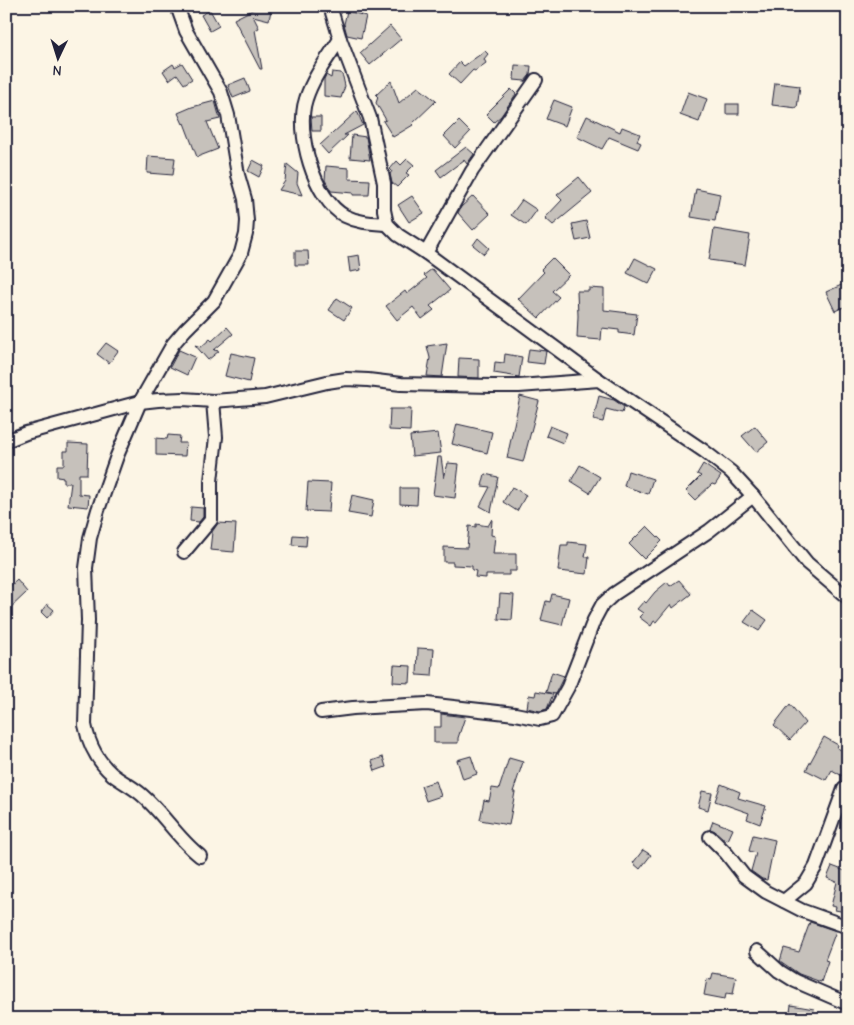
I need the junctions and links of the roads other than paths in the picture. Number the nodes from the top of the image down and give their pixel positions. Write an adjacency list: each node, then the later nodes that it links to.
1 (176, 6): 9 (street)
2 (330, 6): 3 (street)
3 (340, 39): 5 (street); 5 (street)
4 (536, 80): 6 (street)
5 (386, 224): 6 (street)
6 (426, 253): 7 (street)
7 (599, 380): 8 (street); 11 (street)
8 (214, 401): 9 (street); 12 (street)
9 (140, 402): 10 (street); 17 (street)
10 (6, 441)
11 (753, 496): 13 (street); 14 (street)
12 (184, 552)
13 (848, 598)
14 (321, 712)
15 (848, 788): 18 (street)
16 (710, 838): 18 (street)
17 (200, 856)
18 (784, 901): 19 (street)
19 (848, 928)
20 (757, 951): 21 (street)
21 (848, 1004)

